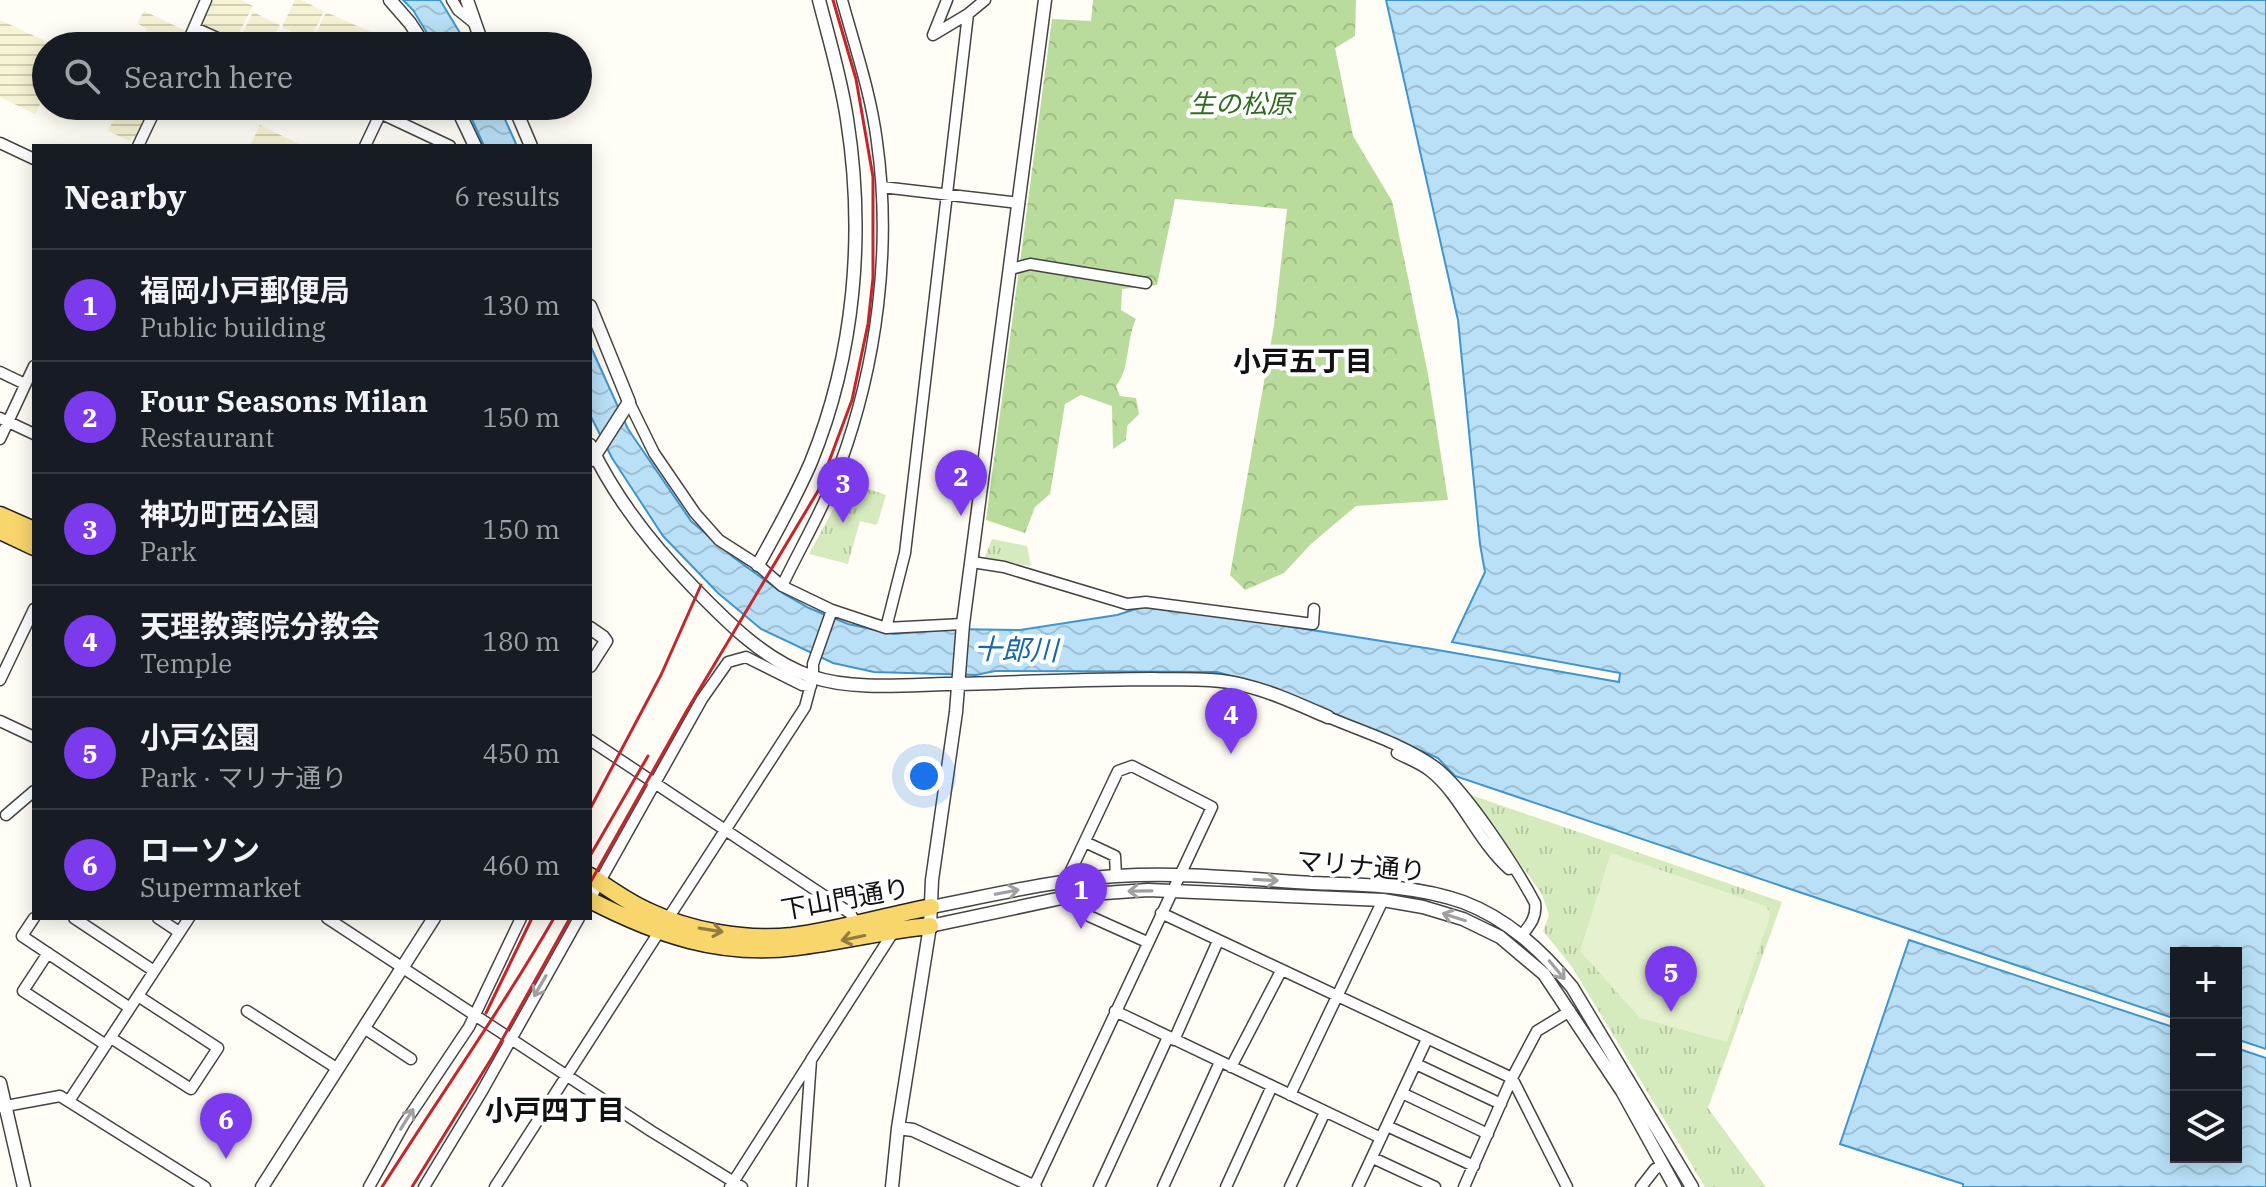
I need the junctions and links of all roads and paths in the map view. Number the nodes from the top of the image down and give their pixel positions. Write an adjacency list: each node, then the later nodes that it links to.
1 (206, 0): 12 (street)
2 (390, 0): 15 (street)
3 (452, 0): 11 (street)
4 (467, 0): 11 (street)
5 (819, 0): 48 (street)
6 (842, 0): 29 (street)
7 (947, 0): 10 (street)
8 (985, 0): 10 (street)
9 (1045, 0): 31 (street)
10 (968, 14): 30 (street)
11 (473, 22): 16 (street)
12 (195, 28): 13 (street); 14 (street)
13 (193, 32)
14 (204, 32)
15 (412, 32)
16 (477, 32)
17 (150, 120): 23 (street)
18 (377, 120): 24 (street)
19 (401, 120): 25 (street)
20 (463, 120): 26 (street)
21 (520, 120): 27 (street)
22 (0, 143): 28 (street)
23 (139, 144)
24 (366, 144)
25 (446, 144)
26 (474, 144)
27 (530, 144)
28 (32, 158)
29 (882, 187): 30 (street); 49 (street)
30 (949, 195): 31 (street); 54 (street)
31 (1019, 203): 32 (street)
32 (1011, 269): 33 (street); 47 (street)
33 (1146, 283)
34 (592, 311): 38 (street)
35 (32, 370): 37 (street)
36 (0, 372): 37 (street)
37 (25, 384): 39 (street)
38 (628, 405): 42 (street); 48 (street)
39 (4, 420): 40 (street); 41 (street)
40 (32, 433)
41 (0, 439)
42 (594, 453): 57 (street)
43 (0, 515): 44 (main road)
44 (32, 529)
45 (0, 531): 46 (main road)
46 (32, 546)
47 (972, 562): 50 (street); 53 (street)
48 (758, 565): 49 (street)
49 (782, 586): 52 (street)
50 (1314, 609)
51 (32, 613): 58 (street)
52 (831, 614): 54 (street); 57 (street)
53 (963, 624): 54 (street); 59 (street)
54 (886, 628)
55 (592, 629): 56 (street)
56 (592, 663)
57 (812, 676): 59 (street); 64 (street); 67 (street)
58 (0, 680)
59 (957, 684): 60 (street); 77 (street)
60 (1328, 717): 92 (street)
61 (0, 721): 62 (street)
62 (32, 736)
63 (592, 741): 64 (street)
64 (654, 783): 67 (street); 71 (street)
65 (32, 793): 66 (street)
66 (6, 815)
67 (726, 829): 87 (street); 88 (street)
68 (1085, 842): 69 (street); 70 (street); 72 (street)
69 (1180, 875): 70 (street, マリナ通り); 73 (street); 92 (street, マリナ通り, one-way to 92)
70 (1116, 876): 72 (street, マリナ通り)
71 (595, 879): 88 (main road, 下山門通り)
72 (1066, 881): 77 (street, マリナ通り, one-way to 72)
73 (1172, 891): 74 (street, マリナ通り, one-way to 74); 76 (street, マリナ通り); 78 (street)
74 (1083, 894): 89 (street, マリナ通り); 94 (street)
75 (592, 900): 88 (main road, 下山門通り)
76 (1383, 900): 100 (street); 104 (street, マリナ通り, one-way to 76)
77 (931, 907): 87 (main road, 下山門通り); 89 (street)
78 (1161, 913): 93 (street); 94 (street)
79 (33, 920): 95 (street)
80 (77, 920): 97 (street)
81 (161, 920): 91 (street)
82 (188, 920): 91 (street)
83 (330, 920): 96 (street)
84 (433, 920): 96 (street)
85 (520, 920): 105 (street)
86 (578, 920): 107 (street, one-way to 107)
87 (855, 922): 88 (main road, 下山門通り, one-way to 87)
88 (663, 926): 90 (main road, 下山門通り, one-way to 88); 117 (street)
89 (930, 926): 90 (main road, 下山門通り); 128 (street)
90 (895, 929): 112 (street)
91 (179, 932): 97 (street)
92 (1522, 935): 154 (street, マリナ通り, one-way to 154)
93 (1218, 941): 98 (street); 108 (street)
94 (1147, 942): 103 (street)
95 (48, 953): 101 (street); 110 (street)
96 (403, 967): 105 (street); 106 (street)
97 (154, 971): 99 (street)
98 (1281, 971): 100 (street); 115 (street)
99 (138, 996): 101 (street); 110 (street)
100 (1336, 997): 109 (street); 122 (street)
101 (130, 1008): 110 (street)
102 (247, 1011): 116 (street)
103 (1115, 1011): 108 (street); 143 (street)
104 (1570, 1011): 118 (street); 133 (street, マリナ通り)
105 (473, 1015): 107 (street); 138 (street, one-way to 105)
106 (364, 1028): 111 (street); 116 (street)
107 (510, 1038): 117 (street); 139 (street)
108 (1171, 1038): 113 (street); 144 (street)
109 (1427, 1039): 114 (street); 118 (street)
110 (108, 1042): 123 (street)
111 (411, 1059)
112 (811, 1060): 134 (street); 141 (street)
113 (1220, 1062): 115 (street); 145 (street)
114 (1416, 1064): 121 (street); 124 (street)
115 (1231, 1067): 120 (street)
116 (338, 1069): 137 (street)
117 (566, 1075): 134 (street); 140 (street)
118 (1512, 1078): 124 (street); 151 (street)
119 (0, 1083): 125 (street)
120 (1272, 1086): 122 (street); 146 (street)
121 (1402, 1093): 127 (street); 129 (street)
122 (1290, 1095): 126 (street)
123 (69, 1101): 125 (street); 136 (street)
124 (1501, 1104): 129 (street)
125 (2, 1106): 135 (street)
126 (1325, 1112): 130 (street); 147 (street)
127 (1387, 1126): 130 (street); 132 (street)
128 (898, 1128): 142 (street); 143 (street)
129 (1488, 1134): 132 (street)
130 (1381, 1138): 131 (street)
131 (1373, 1158): 148 (street); 149 (street)
132 (1474, 1166): 150 (street)
133 (1662, 1166): 152 (street); 153 (street, マリナ通り)
134 (735, 1185)
135 (24, 1187)
136 (205, 1187)
137 (262, 1187)
138 (369, 1187)
139 (424, 1187)
140 (495, 1187)
141 (802, 1187)
142 (892, 1187)
143 (1033, 1187)
144 (1099, 1187)
145 (1163, 1187)
146 (1226, 1187)
147 (1290, 1187)
148 (1358, 1187)
149 (1435, 1187)
150 (1464, 1187)
151 (1567, 1187)
152 (1641, 1187)
153 (1675, 1187)
154 (1692, 1187)

